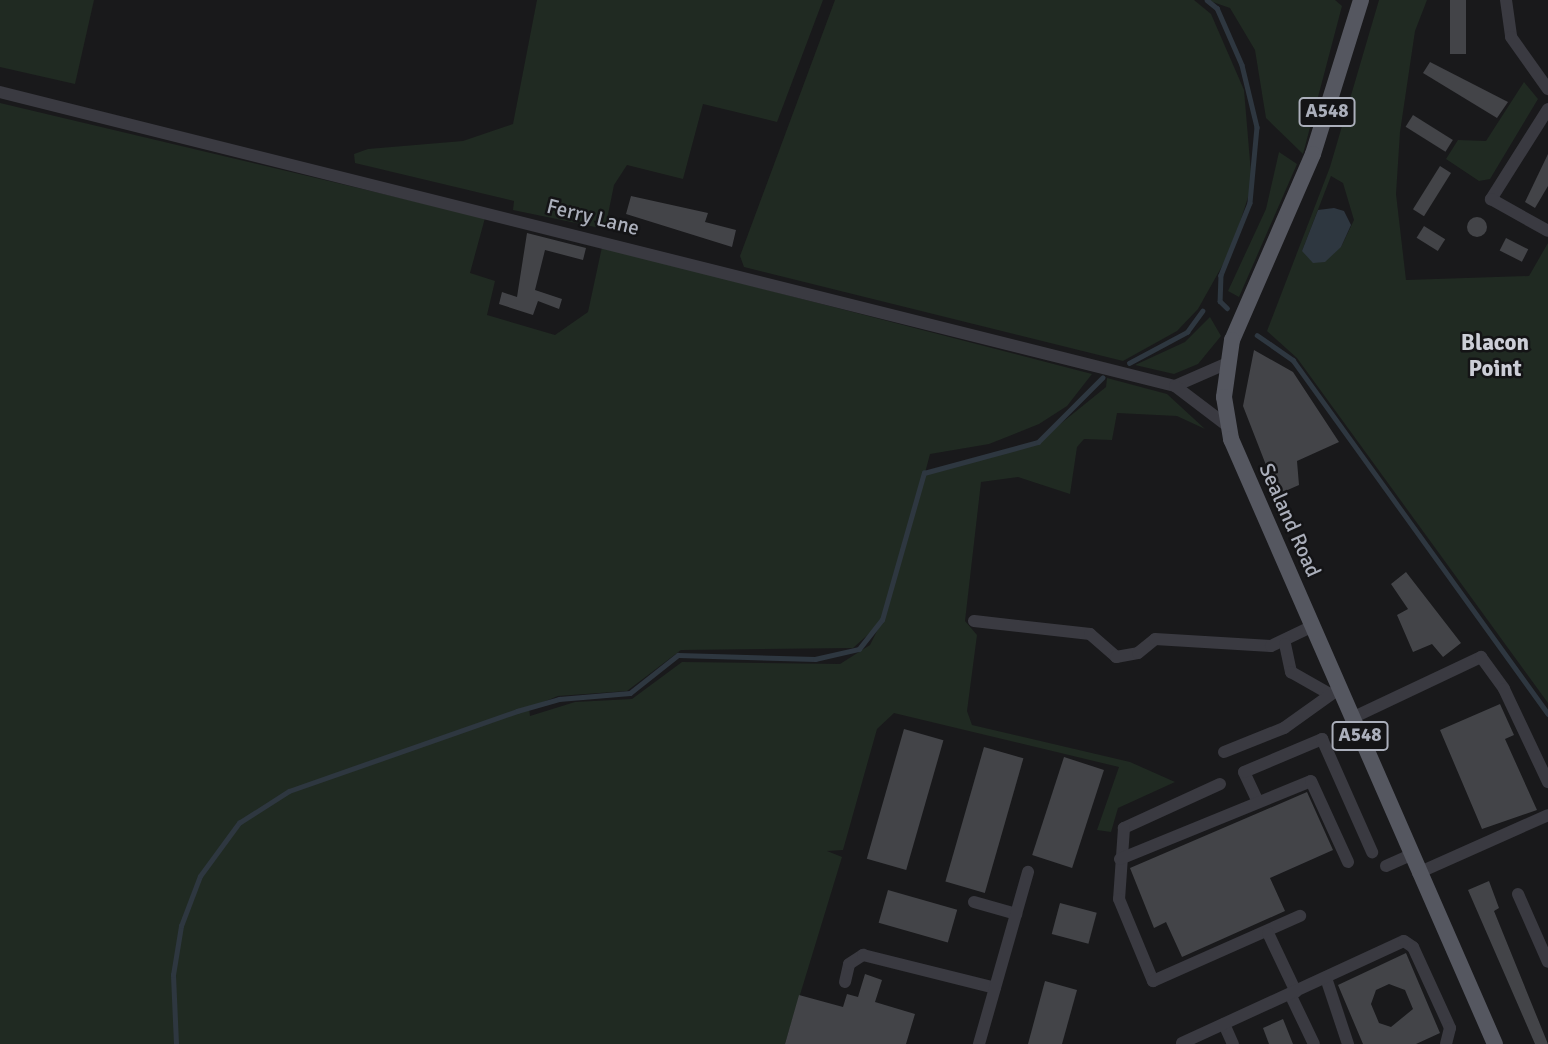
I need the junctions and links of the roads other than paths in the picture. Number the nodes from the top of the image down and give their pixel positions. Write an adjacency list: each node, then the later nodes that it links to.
1 (1360, 0): 7 (main road, Sealand Road / A548)
2 (1506, 0): 3 (street)
3 (1548, 89)
4 (0, 92): 8 (street, Ferry Lane)
5 (1548, 109): 6 (street)
6 (1548, 231)
7 (1228, 363): 8 (street); 9 (main road, Sealand Road / A548)
8 (1175, 386): 9 (street, Ferry Lane)
9 (1229, 427): 11 (main road, Sealand Road / A548)
10 (974, 621): 12 (street)
11 (1313, 626): 12 (street); 13 (main road, Sealand Road / A548)
12 (1285, 644): 13 (street)
13 (1334, 690): 14 (main road, Sealand Road / A548); 15 (street)
14 (1352, 718): 16 (street); 21 (main road, Sealand Road / A548)
15 (1224, 752)
16 (1548, 782)
17 (1220, 784): 22 (street)
18 (1258, 803): 20 (street); 22 (street); 23 (street)
19 (1548, 816): 26 (street)
20 (1372, 852)
21 (1411, 855): 24 (street); 26 (main road, Sealand Road / A548)
22 (1120, 859): 31 (street)
23 (1348, 862)
24 (1387, 866)
25 (1028, 872): 29 (street)
26 (1418, 873): 45 (main road, Sealand Road / A548)
27 (1518, 894): 32 (street)
28 (974, 902): 29 (street)
29 (1016, 914): 35 (street)
30 (1300, 916): 31 (street)
31 (1268, 933): 36 (street)
32 (1548, 962)
33 (1326, 978): 36 (street); 43 (street); 44 (street)
34 (845, 982): 35 (street)
35 (995, 988): 40 (street)
36 (1293, 993): 37 (street); 42 (street)
37 (1224, 1024): 38 (street); 41 (street)
38 (1205, 1039): 39 (street)
39 (1182, 1042)
40 (979, 1044)
41 (1233, 1044)
42 (1314, 1044)
43 (1348, 1044)
44 (1446, 1044)
45 (1495, 1044)

